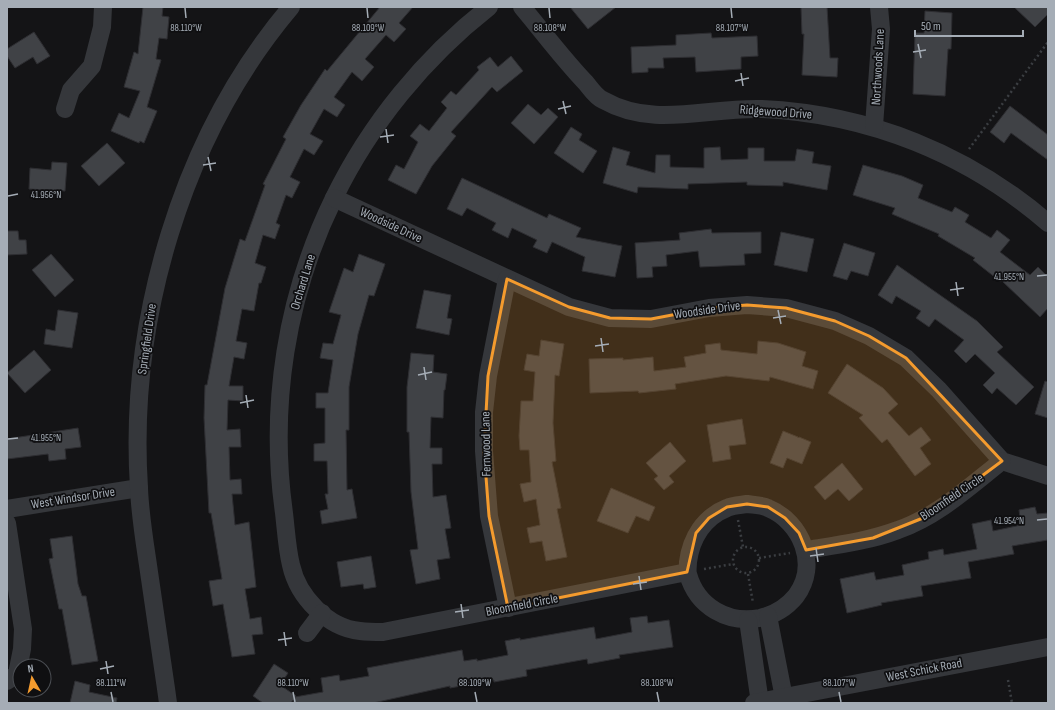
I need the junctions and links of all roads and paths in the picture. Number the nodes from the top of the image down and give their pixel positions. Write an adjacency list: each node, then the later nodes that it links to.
1 (103, 7): 7 (street)
2 (291, 7): 15 (street, Springfield Drive)
3 (489, 7): 10 (street, Orchard Lane)
4 (522, 7): 8 (street, Ridgewood Drive)
5 (879, 7): 8 (street, Northwoods Lane)
6 (1048, 42): 9 (path)
7 (65, 109)
8 (874, 126): 9 (street, Ridgewood Drive)
9 (959, 163): 11 (street, Ridgewood Drive)
10 (334, 198): 12 (street, Woodside Drive); 26 (street, Orchard Lane)
11 (1048, 224)
12 (507, 279): 13 (street, Woodside Drive); 25 (street, Fernwood Lane)
13 (1002, 461): 14 (street); 20 (street, Bloomfield Circle)
14 (1048, 476)
15 (138, 488): 17 (street, West Windsor Drive); 33 (street, Springfield Drive)
16 (736, 506): 19 (path); 20 (street); 23 (street)
17 (7, 509)
18 (7, 523): 31 (street)
19 (743, 547): 21 (path); 22 (path)
20 (806, 550): 21 (path); 27 (street)
21 (759, 558): 24 (path)
22 (733, 564): 23 (path); 24 (path)
23 (687, 572): 25 (street, Bloomfield Circle); 27 (street)
24 (748, 574): 27 (path)
25 (508, 608): 26 (street, Bloomfield Circle)
26 (318, 611): 28 (street)
27 (758, 618): 32 (street); 34 (street)
28 (307, 634)
29 (1048, 647): 32 (street, West Schick Road)
30 (1008, 680): 35 (path)
31 (7, 681)
32 (784, 700): 34 (street, West Schick Road)
33 (168, 703)
34 (758, 703)
35 (1012, 703)

